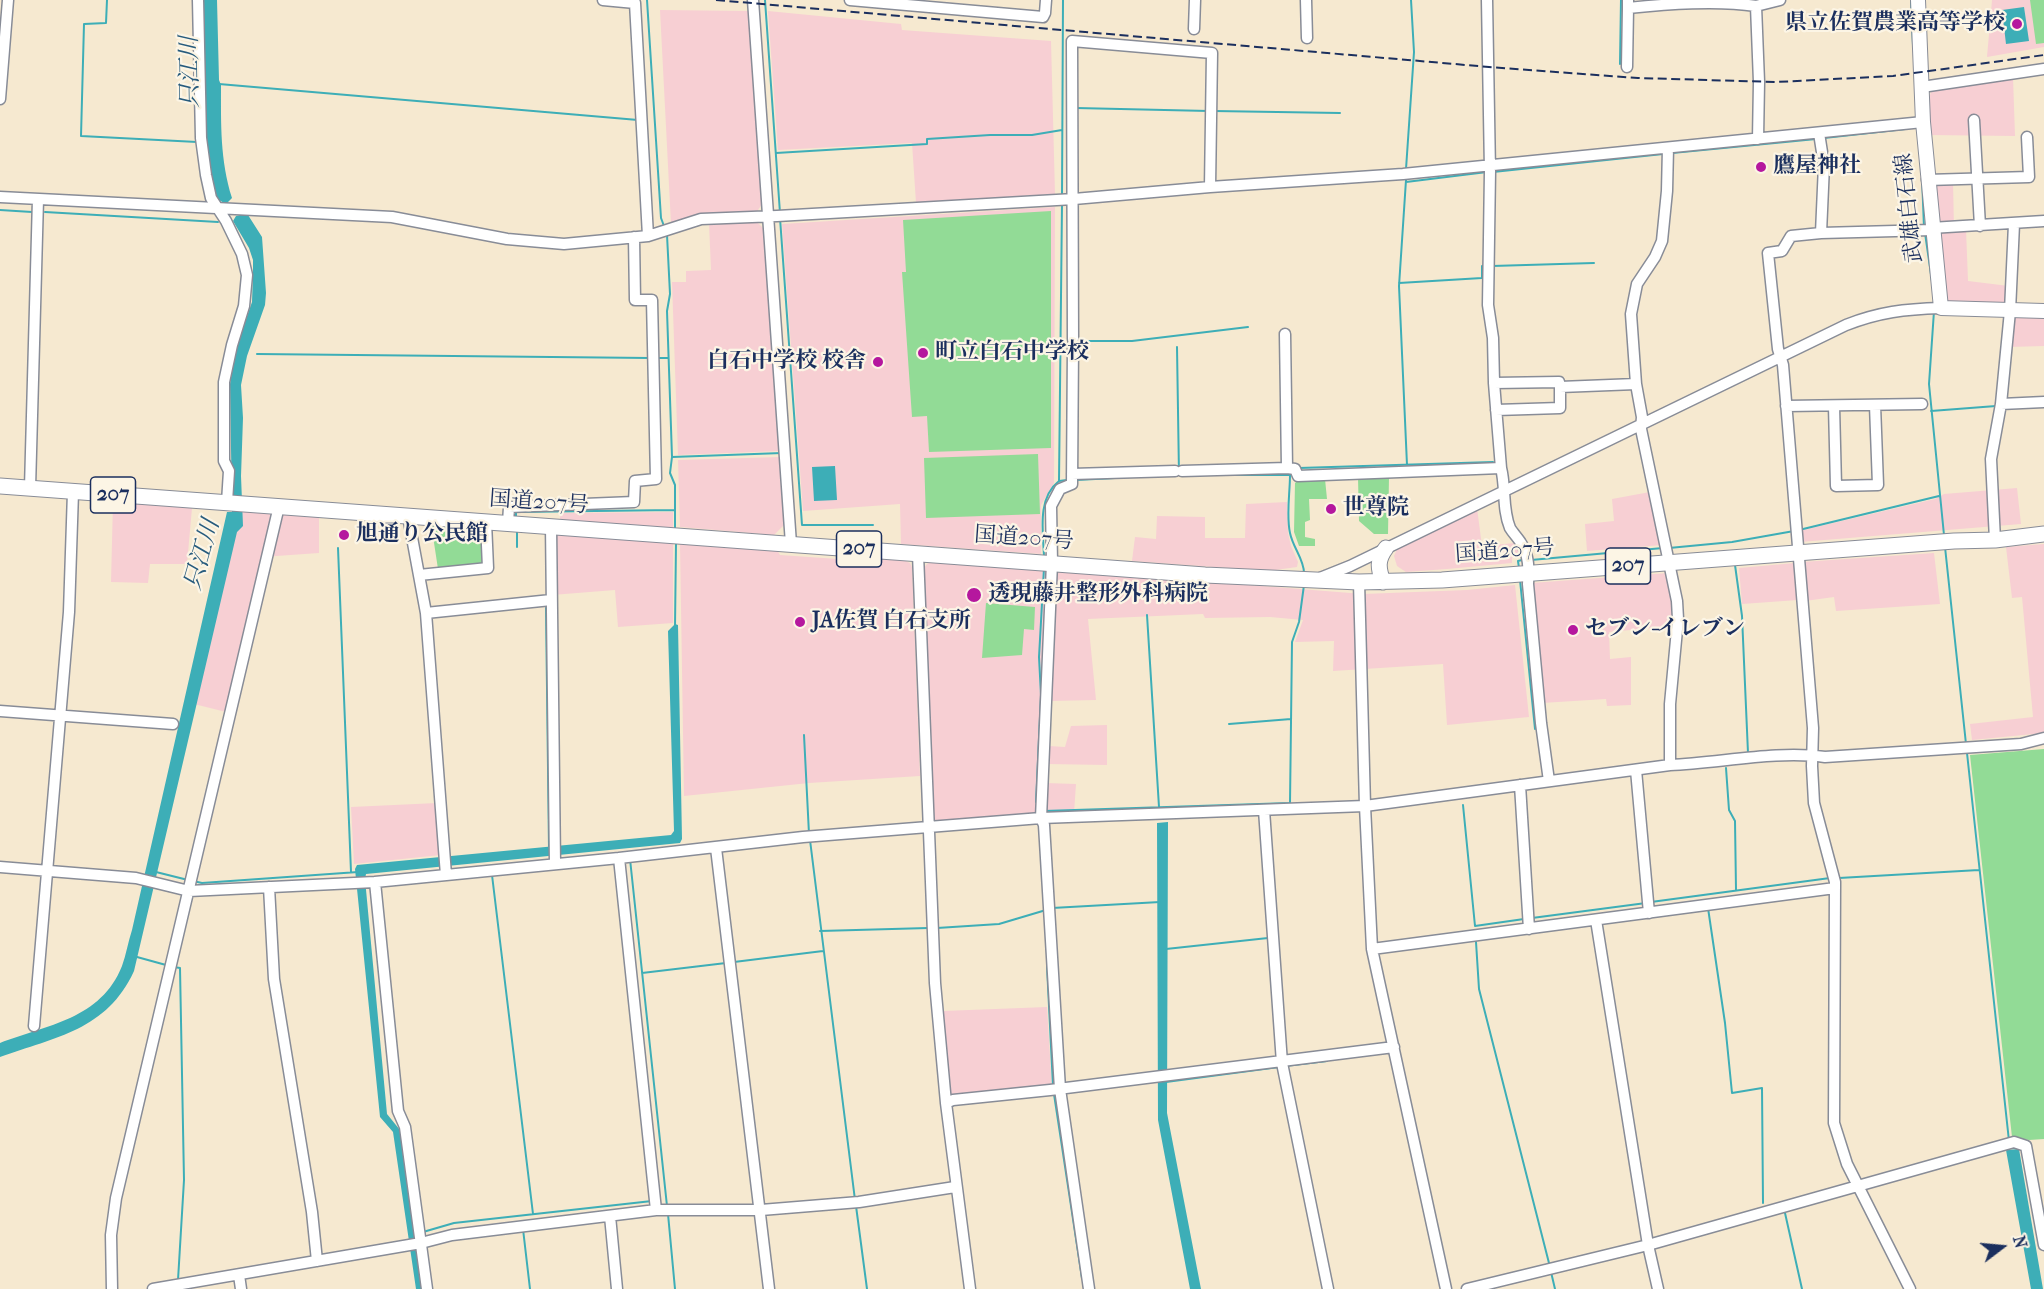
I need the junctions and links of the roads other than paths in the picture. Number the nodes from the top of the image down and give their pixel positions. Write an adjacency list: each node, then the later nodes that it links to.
1 (8, 0): 16 (street)
2 (198, 0): 34 (street)
3 (603, 0): 41 (street)
4 (753, 0): 35 (street)
5 (850, 0): 6 (street)
6 (1046, 0)
7 (1195, 0): 14 (street)
8 (1306, 0): 15 (street)
9 (1487, 0): 27 (street)
10 (1780, 0): 12 (street)
11 (1918, 0): 19 (main road, 武雄白石線)
12 (1749, 3): 13 (street); 25 (street)
13 (1628, 4): 17 (street)
14 (1194, 29)
15 (1307, 39)
16 (2, 46): 20 (street)
17 (1627, 67)
18 (2044, 69): 19 (street)
19 (1922, 87): 22 (main road, 武雄白石線)
20 (0, 99)
21 (1974, 120): 28 (street)
22 (1918, 122): 23 (street); 29 (main road, 武雄白石線)
23 (1820, 136): 25 (street); 40 (street)
24 (2027, 137): 28 (street)
25 (1758, 139): 26 (street)
26 (1668, 151): 27 (street); 49 (street)
27 (1490, 170): 30 (street); 48 (street)
28 (1977, 178): 29 (street); 38 (street)
29 (1927, 180): 39 (main road, 武雄白石線)
30 (1210, 187): 33 (street); 33 (street)
31 (0, 197): 32 (street)
32 (38, 199): 34 (street); 63 (street)
33 (1066, 199): 35 (street); 61 (street)
34 (222, 209): 42 (street); 66 (street)
35 (776, 216): 41 (street); 74 (street)
36 (2044, 221): 37 (street)
37 (2014, 224): 38 (street); 44 (street)
38 (1980, 226): 39 (street)
39 (1928, 230): 40 (street); 43 (main road, 武雄白石線)
40 (1821, 233): 47 (street)
41 (648, 236): 42 (street)
42 (634, 237): 70 (street)
43 (1936, 308): 44 (main road); 47 (street)
44 (2010, 311): 45 (main road); 53 (street)
45 (2044, 311)
46 (1285, 334): 59 (street)
47 (1780, 357): 55 (street); 58 (street)
48 (1494, 383): 50 (street); 57 (street)
49 (1636, 384): 50 (street); 58 (street)
50 (1560, 387): 57 (street)
51 (2044, 402): 53 (street)
52 (1922, 404): 54 (street)
53 (2001, 404): 73 (street)
54 (1875, 405): 56 (street); 56 (street)
55 (1786, 406): 56 (street); 77 (street)
56 (1834, 406)
57 (1496, 410): 60 (street)
58 (1642, 423): 64 (street); 76 (street)
59 (1287, 468): 60 (street); 61 (street)
60 (1501, 468): 64 (street)
61 (1072, 478): 79 (street)
62 (0, 486): 63 (highway, 国道207号 / 207)
63 (30, 488): 65 (highway, 国道207号 / 207)
64 (1504, 490): 75 (street); 80 (street)
65 (73, 492): 66 (highway, 国道207号 / 207); 88 (street)
66 (227, 502): 67 (highway, 国道207号 / 207)
67 (279, 507): 68 (highway, 国道207号 / 207); 108 (street)
68 (408, 516): 69 (highway, 国道207号 / 207); 81 (street)
69 (486, 522): 70 (highway, 国道207号 / 207); 81 (street)
70 (513, 523): 71 (highway, 国道207号 / 207)
71 (551, 526): 74 (highway, 国道207号 / 207); 85 (street)
72 (2044, 534): 73 (highway, 国道207号 / 207)
73 (1995, 540): 77 (highway, 国道207号 / 207)
74 (791, 544): 78 (highway, 国道207号 / 207)
75 (1386, 548): 82 (street); 84 (highway)
76 (1667, 553): 77 (highway, 国道207号 / 207); 80 (highway, 国道207号 / 207); 92 (street)
77 (1797, 553): 91 (street)
78 (918, 554): 79 (highway, 国道207号 / 207); 99 (street)
79 (1046, 563): 82 (highway, 国道207号 / 207); 98 (street)
80 (1525, 568): 84 (highway, 国道207号 / 207); 94 (street)
81 (419, 575): 86 (street)
82 (1307, 581): 83 (highway, 国道207号 / 207)
83 (1359, 582): 84 (highway, 国道207号 / 207); 96 (street)
84 (1383, 582)
85 (551, 600): 86 (street); 102 (street)
86 (426, 613): 103 (street)
87 (0, 711): 88 (street)
88 (60, 716): 89 (street); 105 (street)
89 (173, 724)
90 (2044, 738): 91 (street)
91 (1813, 755): 92 (street); 107 (street)
92 (1670, 765): 93 (street)
93 (1636, 770): 94 (street); 110 (street)
94 (1549, 781): 95 (street)
95 (1521, 785): 96 (street); 112 (street)
96 (1365, 806): 97 (street); 113 (street)
97 (1264, 810): 98 (street); 116 (street)
98 (1041, 813): 99 (street); 117 (street)
99 (929, 828): 100 (street); 118 (street)
100 (716, 848): 101 (street); 122 (street)
101 (626, 857): 102 (street); 121 (street)
102 (555, 861): 103 (street)
103 (446, 866): 106 (street)
104 (0, 867): 105 (street)
105 (47, 871): 108 (street); 114 (street)
106 (366, 882): 109 (street); 124 (street)
107 (1834, 882): 110 (street); 119 (street)
108 (190, 884): 109 (street); 129 (street)
109 (269, 887): 127 (street)
110 (1648, 906): 111 (street)
111 (1596, 920): 112 (street); 125 (street)
112 (1529, 922): 113 (street)
113 (1372, 949): 115 (street)
114 (34, 1026)
115 (1390, 1047): 116 (street); 138 (street)
116 (1283, 1064): 117 (street); 137 (street)
117 (1055, 1090): 118 (street); 136 (street)
118 (946, 1103): 120 (street)
119 (1857, 1185): 125 (street); 126 (street); 141 (street)
120 (955, 1187): 122 (street); 135 (street)
121 (660, 1206): 122 (street); 123 (street)
122 (761, 1210): 134 (street)
123 (610, 1216): 124 (street); 133 (street)
124 (417, 1239): 127 (street); 132 (street)
125 (1648, 1245): 139 (street); 140 (street)
126 (2044, 1245)
127 (317, 1261): 128 (street)
128 (239, 1275): 130 (street); 131 (street)
129 (112, 1289)
130 (153, 1289)
131 (241, 1289)
132 (427, 1289)
133 (618, 1289)
134 (769, 1289)
135 (970, 1289)
136 (1089, 1289)
137 (1328, 1289)
138 (1446, 1289)
139 (1467, 1289)
140 (1658, 1289)
141 (1910, 1289)

